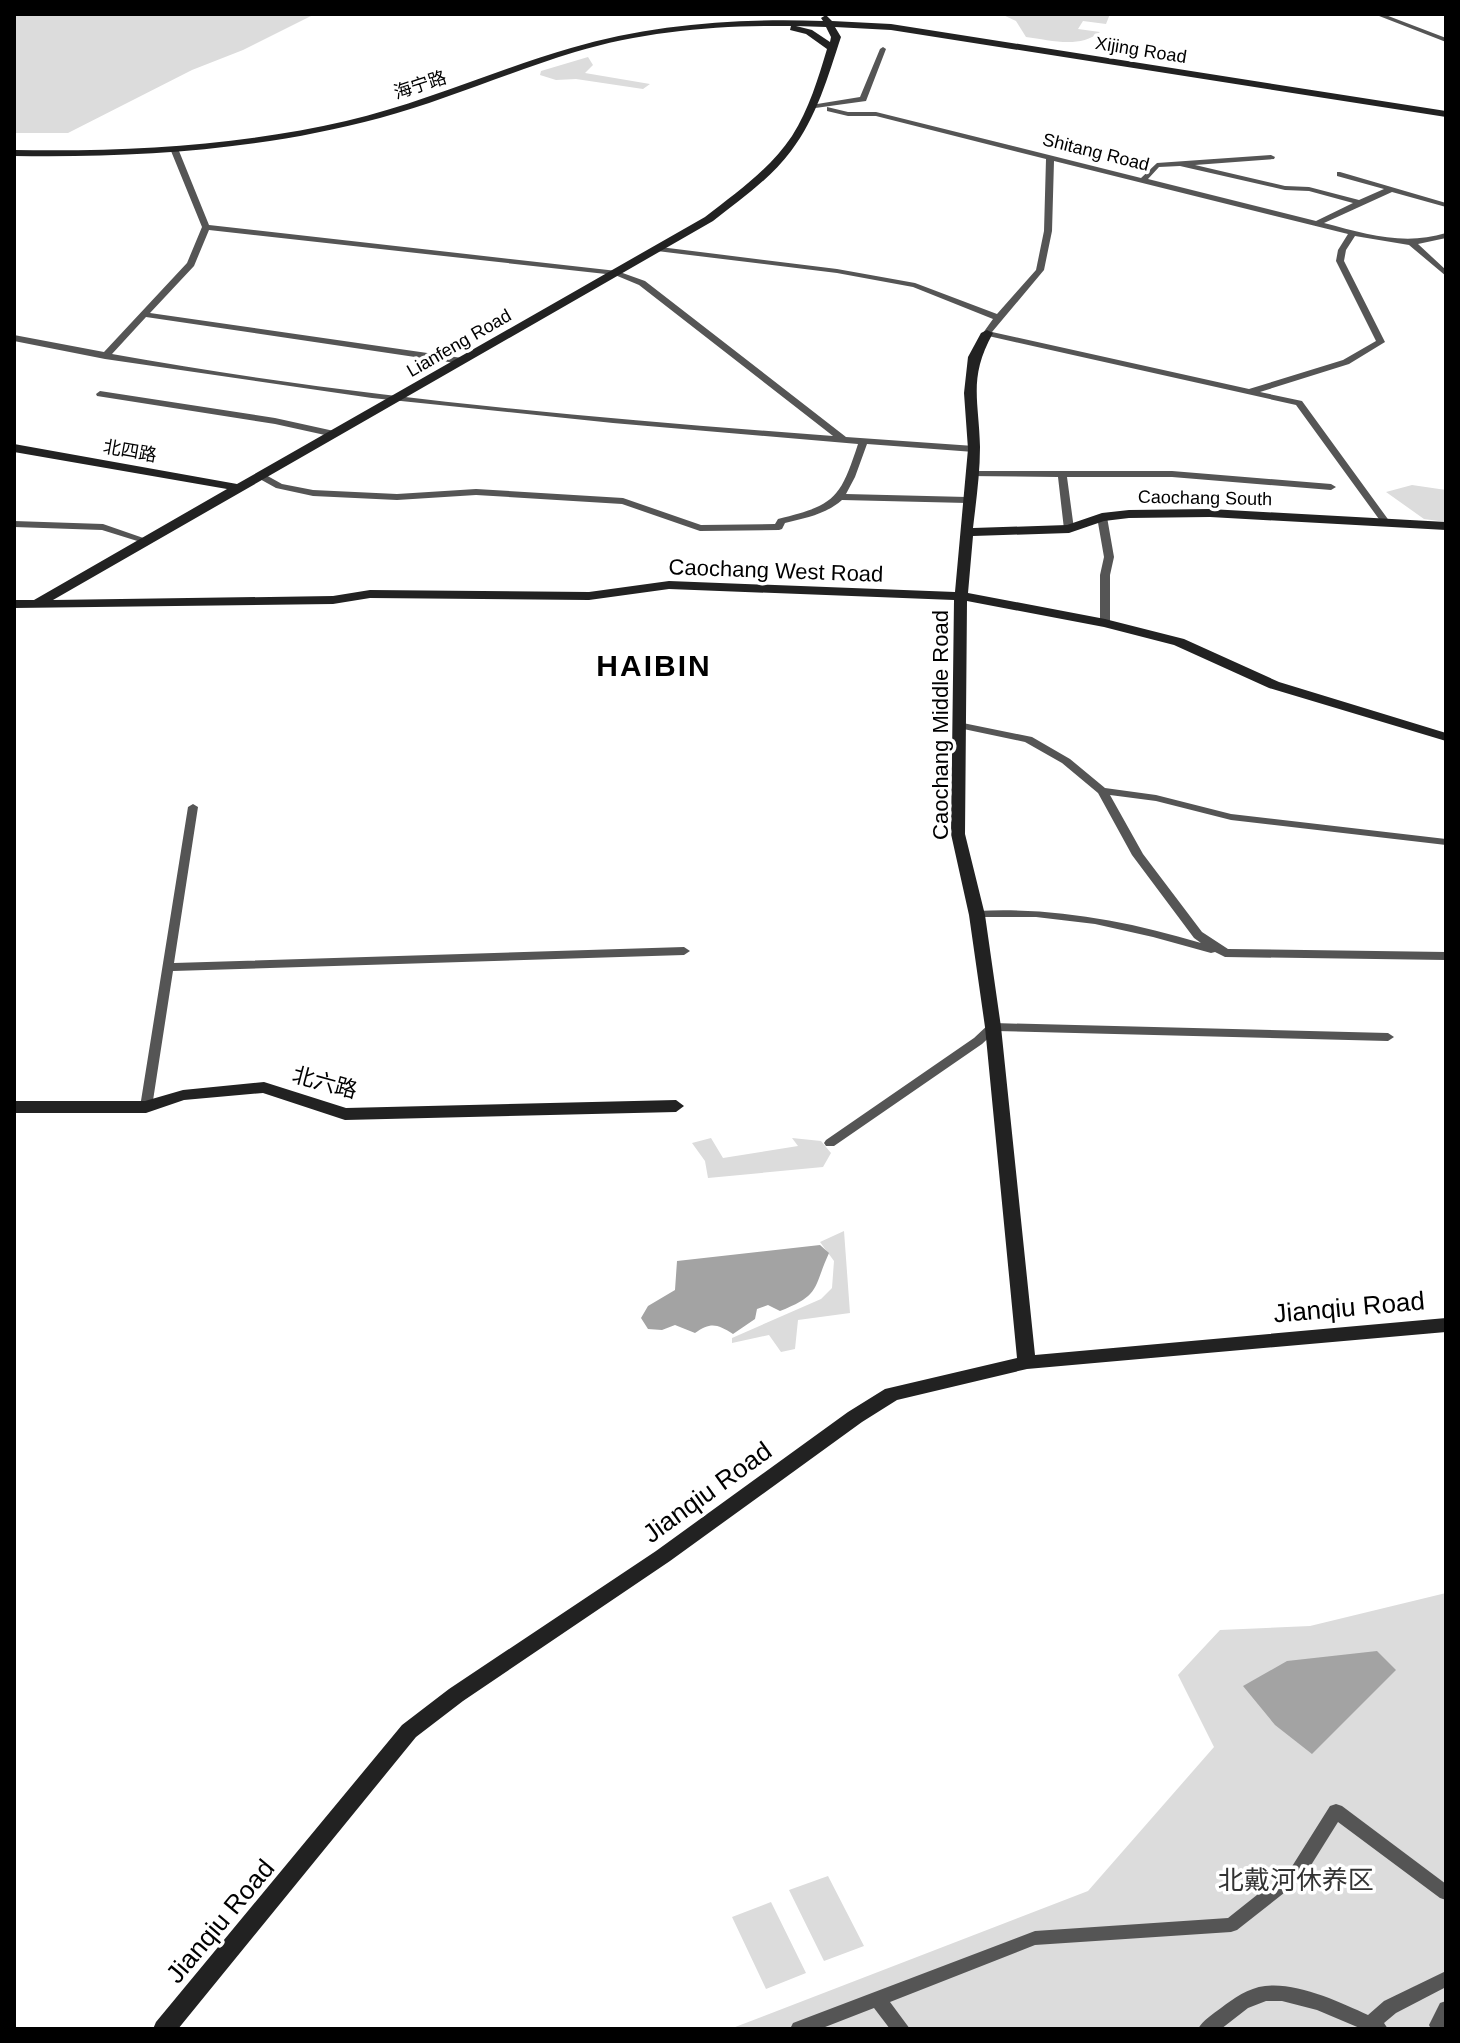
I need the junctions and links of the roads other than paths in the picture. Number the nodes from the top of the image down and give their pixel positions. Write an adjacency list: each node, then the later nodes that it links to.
1 (794, 14): 7 (main road)
2 (810, 14): 6 (main road)
3 (822, 14): 6 (main road)
4 (847, 14): 8 (main road)
5 (1377, 14): 9 (street)
6 (831, 23): 7 (main road, 海宁路); 8 (main road, Xijing Road); 10 (main road, Lianfeng Road)
7 (775, 25): 10 (main road); 15 (main road, 海宁路)
8 (891, 27): 10 (main road); 14 (main road, Xijing Road)
9 (1446, 40)
10 (832, 48): 12 (main road, Lianfeng Road)
11 (883, 49): 12 (street)
12 (811, 107): 30 (main road, Lianfeng Road)
13 (830, 109): 17 (street, Shitang Road)
14 (1446, 114)
15 (175, 151): 16 (main road, 海宁路); 26 (street)
16 (14, 153)
17 (1050, 157): 21 (street, Shitang Road); 34 (street, Caochang Middle Road)
18 (1271, 157): 19 (street)
19 (1178, 163): 21 (street); 23 (street)
20 (1340, 174): 22 (street)
21 (1143, 180): 25 (street, Shitang Road)
22 (1391, 189): 23 (street); 24 (street)
23 (1360, 203): 25 (street)
24 (1446, 205)
25 (1317, 224): 27 (street, Shitang Road)
26 (206, 227): 31 (street); 33 (street)
27 (1353, 233): 29 (street, Shitang Road); 39 (street)
28 (1446, 235): 29 (street)
29 (1412, 243): 32 (street)
30 (660, 249): 31 (main road, Lianfeng Road); 34 (street)
31 (617, 273): 38 (main road, Lianfeng Road); 43 (street)
32 (1446, 274)
33 (143, 314): 37 (street); 38 (street)
34 (996, 317): 35 (street, Caochang Middle Road)
35 (987, 333): 39 (street); 46 (main road, Caochang Middle Road)
36 (14, 338): 37 (street)
37 (105, 356): 41 (street)
38 (462, 361): 41 (main road, Lianfeng Road)
39 (1247, 392): 56 (street)
40 (100, 394): 42 (street)
41 (396, 399): 42 (main road, Lianfeng Road); 43 (street)
42 (334, 434): 48 (main road, Lianfeng Road)
43 (845, 441): 44 (street)
44 (863, 442): 46 (street); 52 (street)
45 (14, 448): 51 (main road, 北四路)
46 (974, 449): 47 (main road, Caochang Middle Road)
47 (970, 474): 49 (street); 53 (main road, Caochang Middle Road)
48 (261, 476): 51 (main road, Lianfeng Road); 52 (street)
49 (1062, 476): 50 (street); 58 (street)
50 (1331, 487)
51 (240, 488): 60 (main road, Lianfeng Road)
52 (841, 497): 53 (street)
53 (967, 500): 59 (main road, Caochang Middle Road)
54 (1102, 517): 56 (main road, Caochang South); 58 (main road, Caochang South); 65 (street)
55 (14, 524): 60 (street)
56 (1387, 524): 57 (main road, Caochang South)
57 (1446, 526)
58 (1069, 529): 59 (main road, Caochang South)
59 (965, 532): 61 (main road, Caochang Middle Road)
60 (147, 541): 63 (main road, Lianfeng Road)
61 (961, 596): 63 (main road, Caochang West Road); 65 (main road, Caochang West Road); 66 (main road, Caochang Middle Road)
62 (14, 604): 63 (main road, Caochang West Road)
63 (36, 604): 64 (main road, Lianfeng Road)
64 (14, 614)
65 (1105, 623): 67 (main road, Caochang West Road)
66 (958, 725): 68 (street); 71 (main road, Caochang Middle Road)
67 (1446, 737)
68 (1102, 791): 70 (street); 73 (street)
69 (193, 807): 75 (street)
70 (1446, 842)
71 (977, 915): 73 (street); 76 (main road, Caochang Middle Road)
72 (684, 951): 75 (street)
73 (1225, 953): 74 (street)
74 (1446, 956)
75 (168, 967): 80 (street)
76 (993, 1027): 77 (street); 81 (street); 83 (main road, Caochang Middle Road)
77 (1388, 1037)
78 (676, 1106): 80 (main road, 北六路)
79 (14, 1107): 80 (main road, 北六路)
80 (146, 1107)
81 (830, 1143)
82 (1446, 1325): 83 (main road, Jianqiu Road)
83 (1027, 1362): 89 (main road, Jianqiu Road)
84 (1446, 1893): 86 (street)
85 (1446, 1979): 88 (street)
86 (877, 1999): 90 (street); 91 (street)
87 (1446, 2009): 93 (street)
88 (1374, 2026): 92 (street)
89 (164, 2029)
90 (799, 2029)
91 (901, 2029)
92 (1207, 2029)
93 (1440, 2029)

